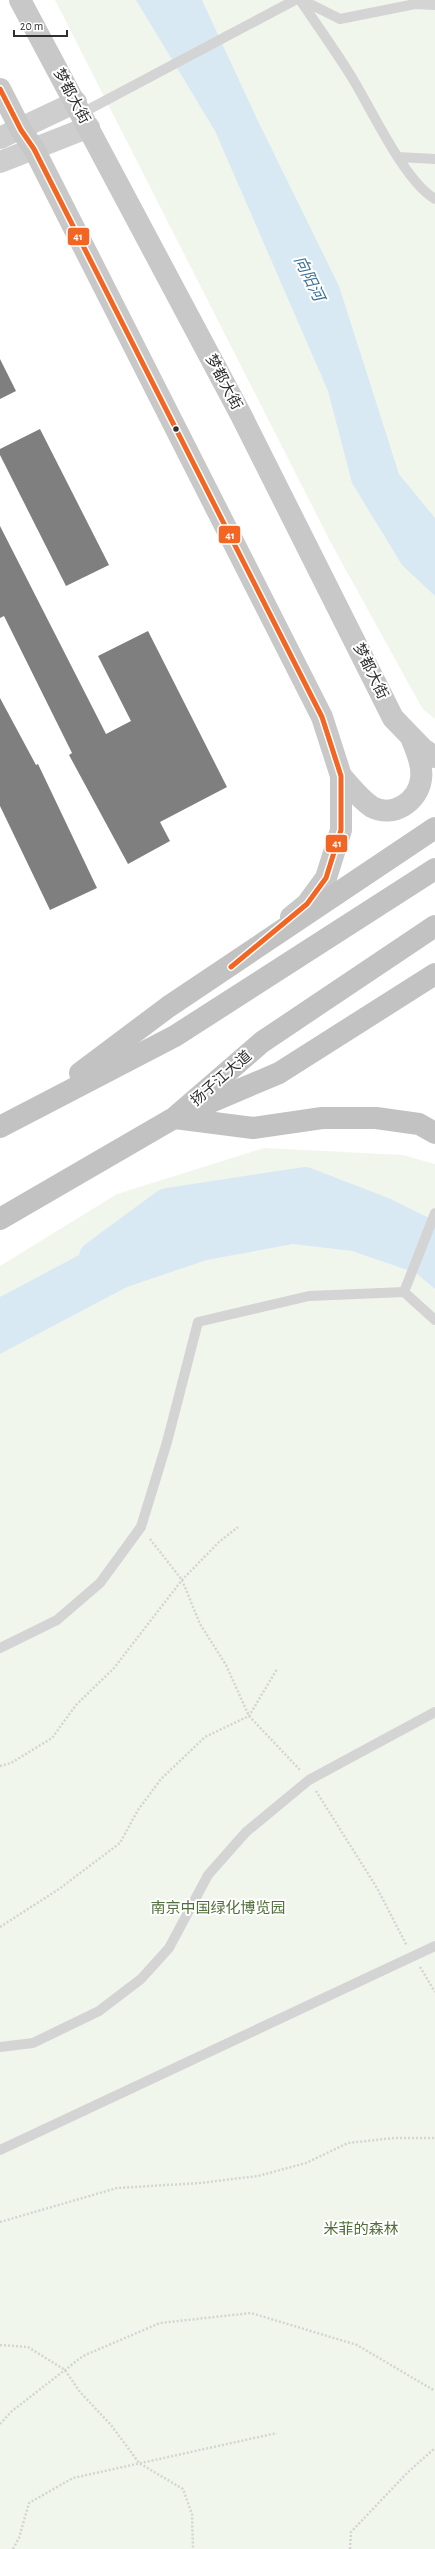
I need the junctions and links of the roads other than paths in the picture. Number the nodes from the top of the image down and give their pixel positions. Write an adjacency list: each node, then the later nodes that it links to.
1 (20, 0): 6 (main road, 梦都大街)
2 (295, 0): 6 (lane)
3 (301, 0): 4 (lane); 10 (lane)
4 (435, 5)
5 (0, 89): 7 (main road)
6 (82, 114): 7 (street); 9 (street); 14 (main road, 梦都大街)
7 (21, 130): 8 (street); 9 (main road)
8 (0, 138)
9 (34, 149): 12 (street); 16 (main road)
10 (398, 157): 11 (lane); 13 (lane)
11 (435, 159)
12 (0, 162)
13 (435, 199)
14 (410, 735): 15 (main road, 梦都大街); 16 (main road)
15 (435, 757)
16 (341, 776): 20 (main road)
17 (435, 828): 20 (highway)
18 (435, 869): 22 (highway)
19 (435, 926): 23 (highway, 扬子江大道)
20 (232, 967): 22 (highway)
21 (435, 974): 23 (highway)
22 (29, 1111): 24 (highway)
23 (174, 1118): 25 (highway); 27 (highway, 扬子江大道)
24 (0, 1128)
25 (435, 1133)
26 (435, 1213): 28 (lane)
27 (0, 1219)
28 (404, 1292): 29 (lane); 30 (lane)
29 (435, 1320)
30 (0, 1648)
31 (435, 1712): 33 (lane)
32 (435, 1946): 34 (lane)
33 (0, 2047)
34 (0, 2150)

